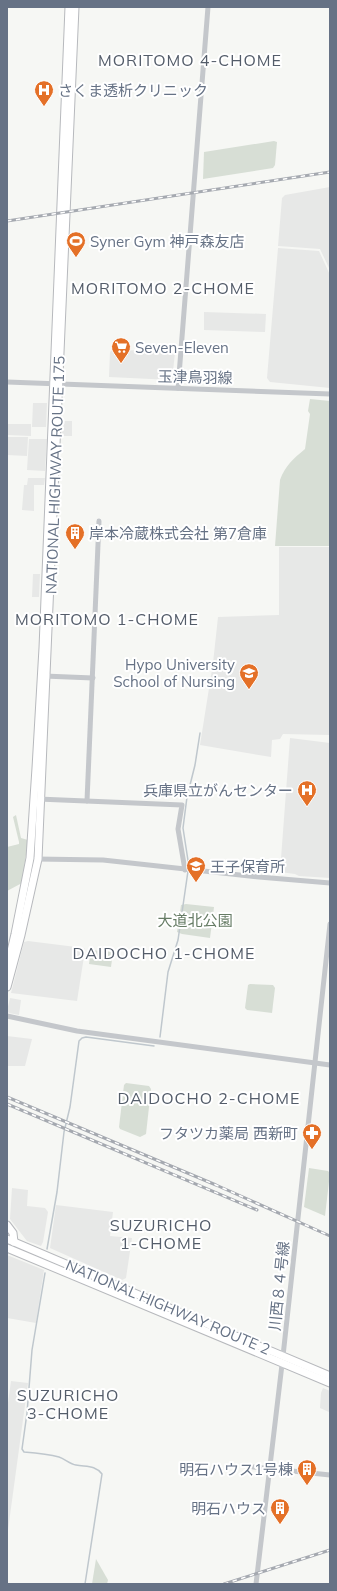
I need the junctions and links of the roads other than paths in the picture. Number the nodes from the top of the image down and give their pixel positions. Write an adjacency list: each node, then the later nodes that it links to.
1 (69, 7): 5 (highway, NATIONAL HIGHWAY ROUTE 175)
2 (75, 7): 5 (highway, NATIONAL HIGHWAY ROUTE 175)
3 (208, 7): 6 (street)
4 (7, 382): 5 (street, 玉津鳥羽線)
5 (56, 383): 6 (street, 玉津鳥羽線); 9 (highway, NATIONAL HIGHWAY ROUTE 175)
6 (178, 388): 7 (street, 玉津鳥羽線)
7 (330, 394)
8 (99, 521): 10 (street)
9 (44, 676): 10 (street); 11 (highway, NATIONAL HIGHWAY ROUTE 175)
10 (93, 678): 12 (street)
11 (38, 799): 12 (street); 13 (highway, NATIONAL HIGHWAY ROUTE 175)
12 (87, 801): 14 (street)
13 (34, 859): 14 (street); 17 (highway, NATIONAL HIGHWAY ROUTE 175); 18 (highway, NATIONAL HIGHWAY ROUTE 175)
14 (185, 870): 15 (street)
15 (330, 883)
16 (330, 924): 20 (street, 川西８４号線)
17 (7, 968)
18 (7, 987)
19 (7, 1016): 20 (street)
20 (316, 1063): 21 (street); 26 (street, 川西８４号線)
21 (330, 1065)
22 (7, 1225): 24 (highway)
23 (7, 1239): 24 (highway, NATIONAL HIGHWAY ROUTE 2)
24 (14, 1242): 26 (highway, NATIONAL HIGHWAY ROUTE 2)
25 (7, 1248): 26 (highway, NATIONAL HIGHWAY ROUTE 2)
26 (283, 1360): 27 (highway, NATIONAL HIGHWAY ROUTE 2); 28 (highway, NATIONAL HIGHWAY ROUTE 2); 30 (street, 川西８４号線)
27 (330, 1376)
28 (330, 1383)
29 (253, 1467): 30 (street)
30 (269, 1469): 31 (street); 32 (street, 川西８４号線)
31 (330, 1475)
32 (256, 1584)

